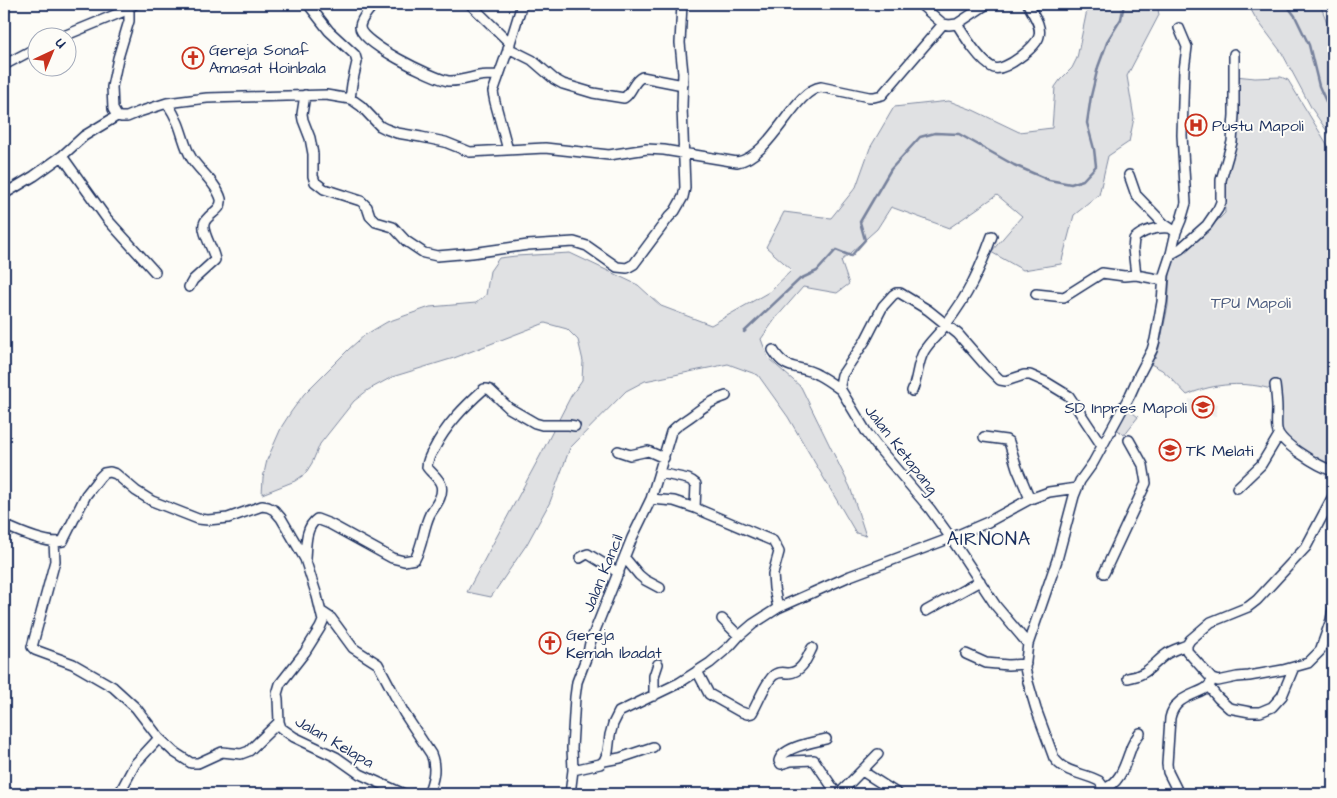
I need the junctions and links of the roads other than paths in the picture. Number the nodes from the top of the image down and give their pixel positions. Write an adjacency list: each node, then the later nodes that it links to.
1 (308, 4): 21 (street)
2 (374, 4): 18 (street)
3 (470, 4): 14 (street)
4 (522, 4): 14 (street)
5 (682, 4): 19 (street)
6 (920, 4): 10 (street)
7 (986, 4): 11 (street)
8 (1028, 4): 11 (street)
9 (132, 6): 13 (street); 23 (street)
10 (943, 24): 11 (street); 25 (street)
11 (957, 24)
12 (1179, 28): 29 (street)
13 (78, 30)
14 (509, 46): 18 (street); 19 (street)
15 (28, 52): 17 (street)
16 (1234, 54): 31 (street)
17 (4, 65)
18 (498, 75): 24 (street)
19 (683, 85): 25 (street)
20 (305, 95): 21 (street); 22 (street); 25 (street)
21 (350, 99): 24 (street)
22 (167, 103): 23 (street); 35 (street)
23 (117, 116): 26 (street)
24 (508, 150): 25 (street)
25 (683, 153)
26 (62, 156): 28 (street); 32 (street)
27 (1129, 175): 29 (street)
28 (4, 194)
29 (1172, 230): 31 (street); 33 (street)
30 (992, 236): 37 (street)
31 (1171, 254): 34 (street)
32 (155, 272)
33 (1136, 275): 34 (street); 36 (street)
34 (1164, 280): 47 (street)
35 (189, 287)
36 (1036, 294)
37 (946, 324): 40 (street); 41 (street); 47 (street)
38 (773, 350): 40 (street)
39 (1275, 386): 44 (street)
40 (842, 390): 59 (street, Jalan Ketapang)
41 (912, 391)
42 (726, 396): 49 (street, Jalan Kancil)
43 (575, 426): 63 (street)
44 (1279, 435): 50 (street); 53 (street)
45 (984, 437): 56 (street)
46 (1129, 440): 65 (street)
47 (1102, 446): 52 (street)
48 (618, 451): 49 (street)
49 (664, 458): 51 (street, Jalan Kancil)
50 (1333, 471)
51 (660, 473): 55 (street, Jalan Kancil); 57 (street)
52 (1077, 488): 56 (street); 74 (street)
53 (1237, 488)
54 (1333, 496): 75 (street)
55 (651, 498): 57 (street); 62 (street, Jalan Kancil)
56 (1030, 499): 59 (street)
57 (696, 508): 68 (street)
58 (4, 525): 60 (street)
59 (951, 538): 66 (street, Jalan Ketapang); 68 (street)
60 (54, 542): 63 (street); 87 (street)
61 (580, 558): 64 (street)
62 (625, 558): 64 (street, Jalan Kancil); 67 (street)
63 (305, 559): 71 (street)
64 (619, 573): 92 (street, Jalan Kancil)
65 (1104, 573)
66 (980, 581): 70 (street); 74 (street, Jalan Ketapang)
67 (660, 588)
68 (778, 608): 73 (street)
69 (1333, 610): 80 (street)
70 (926, 611)
71 (322, 612): 85 (street, Jalan Kelapa); 97 (street)
72 (722, 619): 73 (street)
73 (739, 636): 81 (street)
74 (1028, 644): 79 (street)
75 (1187, 645): 82 (street); 83 (street)
76 (812, 648): 81 (street)
77 (966, 654): 79 (street)
78 (658, 664): 84 (street)
79 (1026, 664): 94 (street)
80 (1294, 667): 83 (street); 83 (street)
81 (698, 671): 84 (street)
82 (1128, 678)
83 (1211, 683): 101 (street)
84 (654, 696): 91 (street)
85 (279, 722): 87 (street); 96 (street, Jalan Kelapa)
86 (1140, 733): 94 (street)
87 (159, 738): 95 (street)
88 (826, 738): 99 (street)
89 (653, 747): 91 (street)
90 (878, 754): 93 (street)
91 (604, 761): 92 (street)
92 (573, 770): 98 (street, Jalan Kancil)
93 (862, 771): 99 (street); 100 (street)
94 (1102, 792)
95 (119, 794)
96 (404, 794)
97 (428, 794)
98 (570, 794)
99 (838, 794)
100 (898, 794)
101 (1179, 794)

